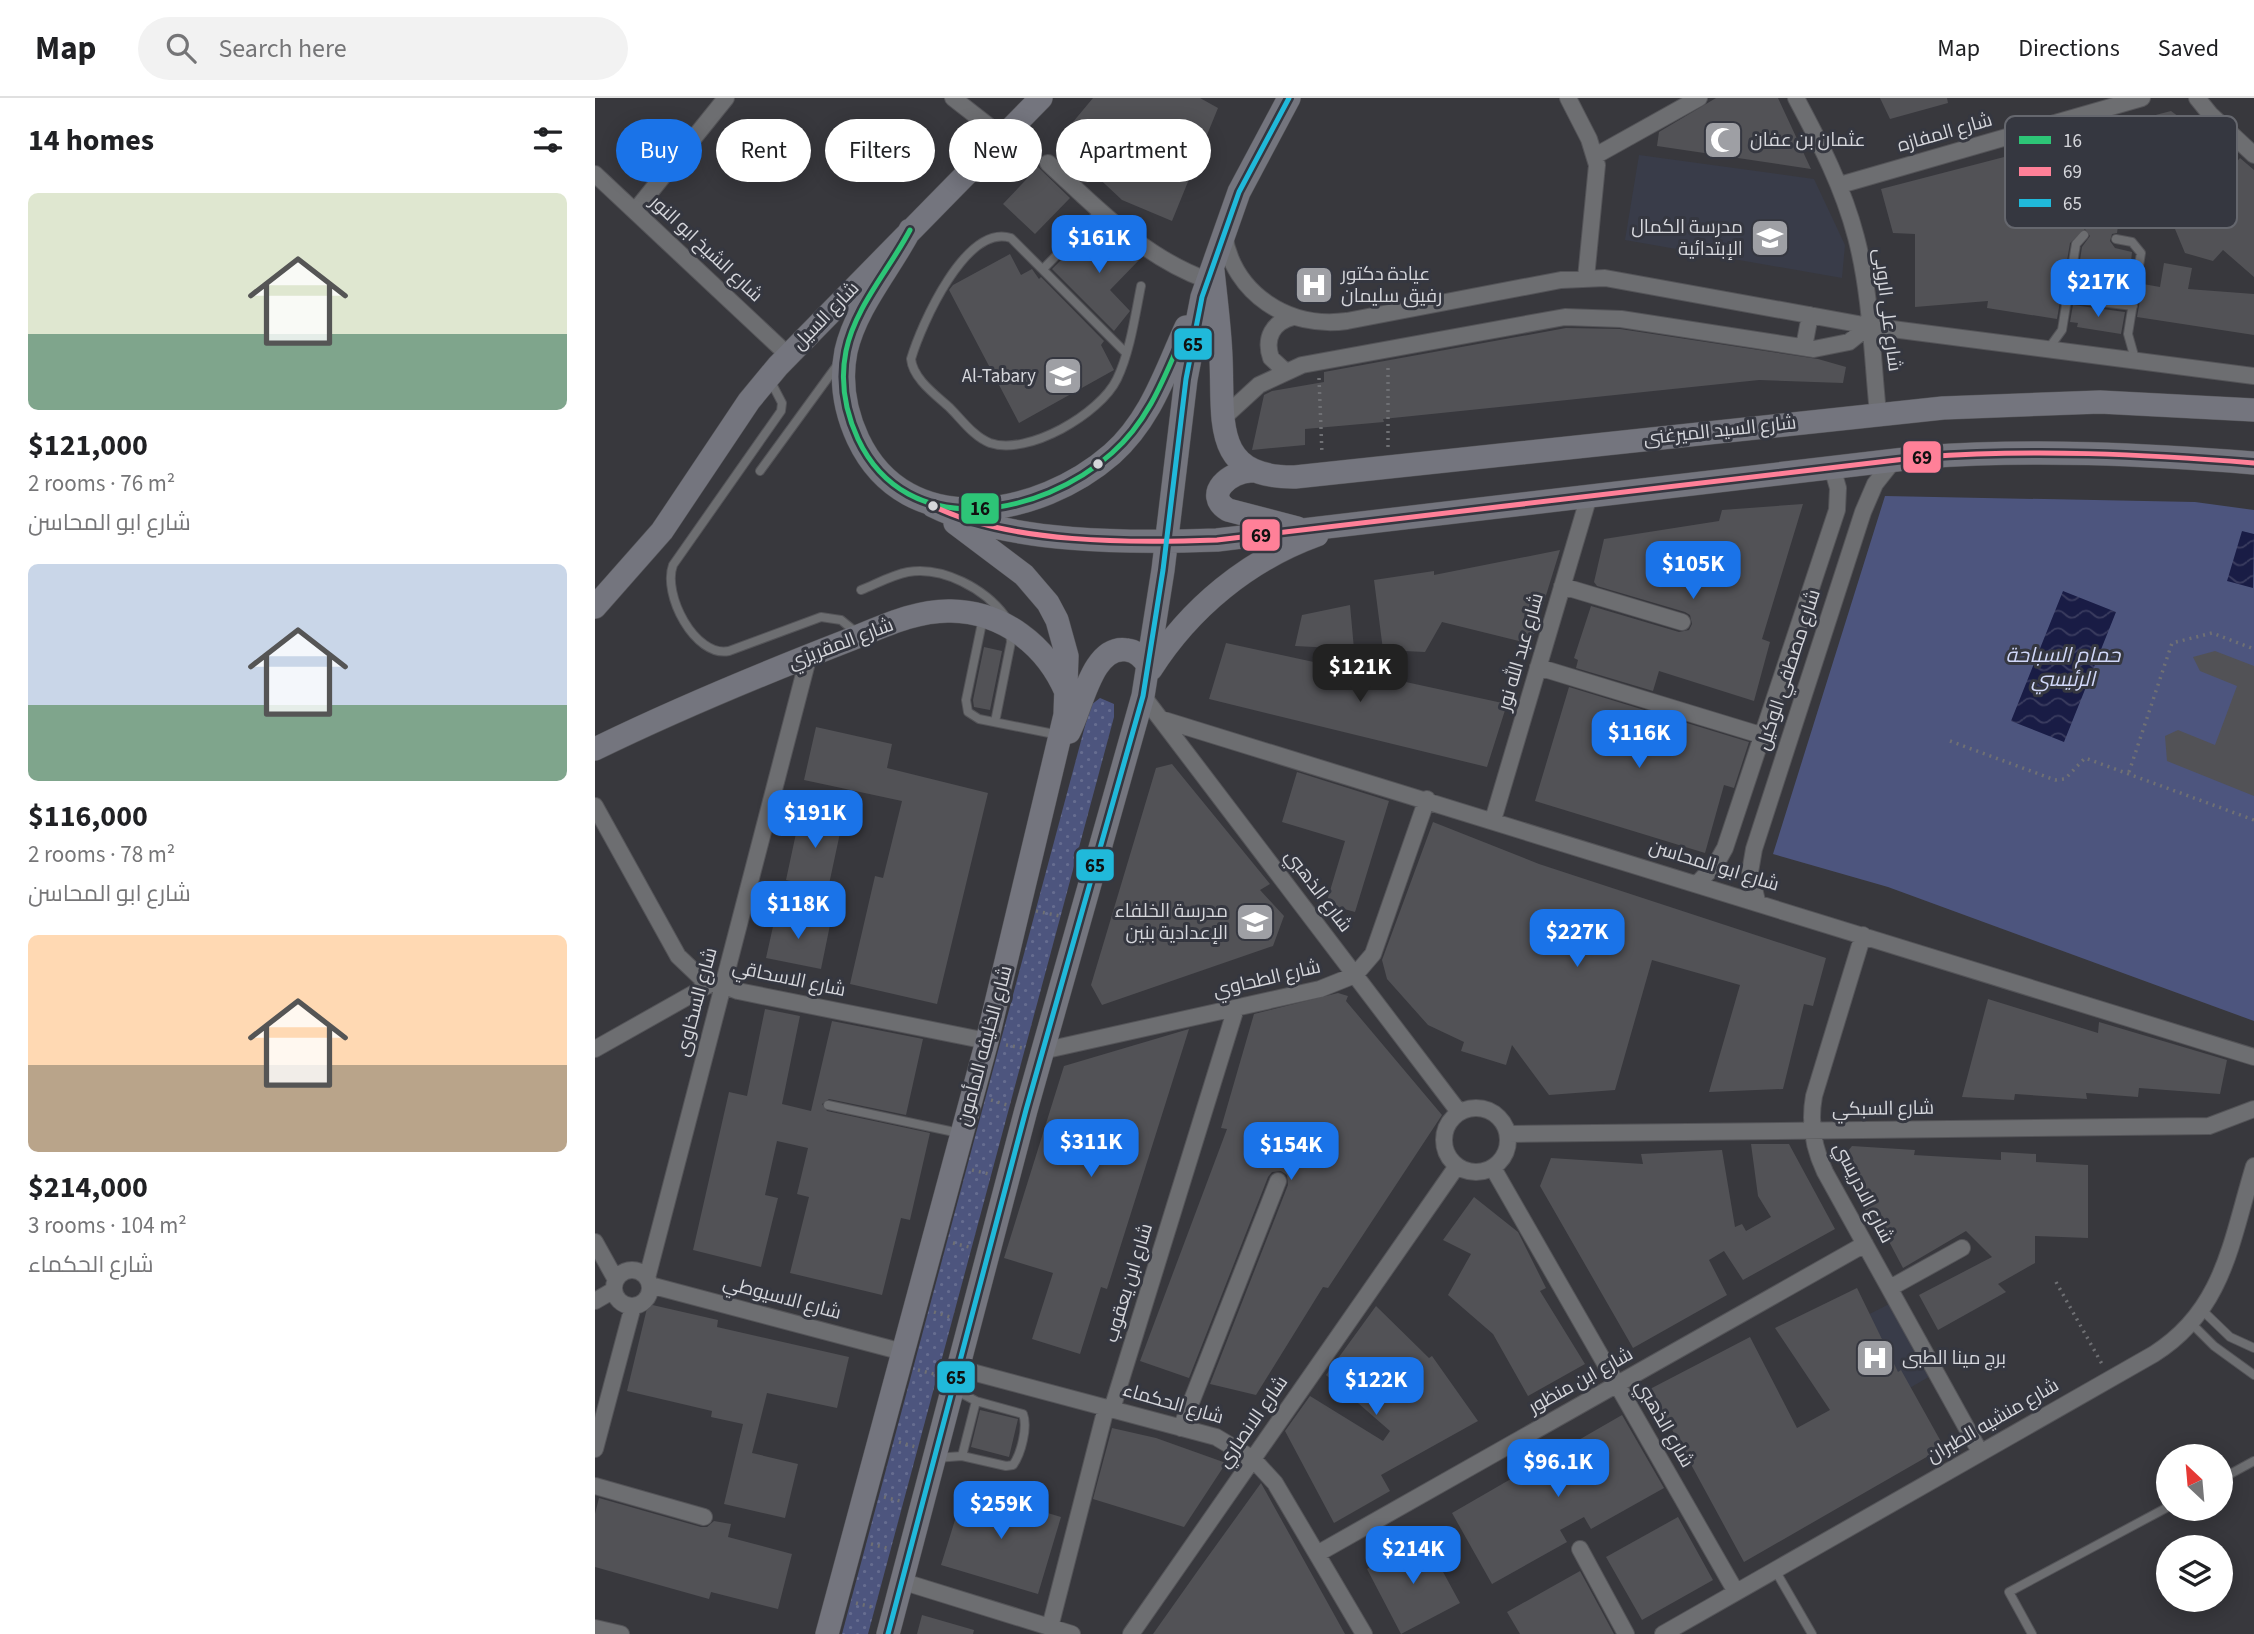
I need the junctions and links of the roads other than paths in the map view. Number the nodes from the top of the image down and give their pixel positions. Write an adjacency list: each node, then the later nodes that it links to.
1 (726, 98): 22 (street)
2 (953, 98): 12 (street)
3 (1041, 98): 13 (main road, شارع السيل)
4 (1567, 98): 17 (street)
5 (1699, 98): 17 (street)
6 (1796, 98): 21 (street, شارع على الروبى)
7 (2142, 98): 10 (street, شارع المفازه)
8 (2197, 98): 11 (street)
9 (1284, 102): 25 (main road)
10 (2080, 116)
11 (2212, 116)
12 (980, 119)
13 (1021, 119)
14 (2005, 138): 21 (street, شارع المفازه)
15 (2237, 139): 16 (street)
16 (2254, 155)
17 (1595, 156): 29 (street)
18 (1048, 163): 23 (street)
19 (595, 174): 22 (street, شارع الشيخ ابو النور)
20 (958, 182): 24 (main road, شارع السيل)
21 (1840, 186): 36 (street, شارع على الروبى)
22 (635, 211): 41 (street, شارع الشيخ ابو النور)
23 (1100, 211): 28 (lane); 30 (street)
24 (910, 230): 40 (main road); 41 (main road, شارع السيل)
25 (1223, 231): 30 (main road); 35 (street)
26 (2084, 235): 32 (lane)
27 (2116, 239): 33 (lane)
28 (1042, 269): 39 (lane); 39 (lane)
29 (1586, 278): 34 (street); 35 (street)
30 (1207, 279): 48 (main road); 55 (main road); 58 (main road)
31 (1141, 286): 39 (lane)
32 (2069, 298): 33 (lane); 38 (lane)
33 (2133, 306): 42 (lane)
34 (1809, 315): 36 (street); 37 (street)
35 (1293, 317): 43 (street)
36 (1869, 326): 37 (street); 38 (street); 47 (street, شارع على الروبى)
37 (1804, 347): 43 (street)
38 (2048, 349): 42 (street)
39 (1125, 352)
40 (846, 353): 52 (lane); 55 (main road)
41 (788, 355): 45 (main road)
42 (2136, 362): 44 (street)
43 (1286, 371): 48 (street)
44 (2254, 376)
45 (768, 378): 61 (main road); 65 (lane)
46 (2254, 411): 47 (main road, شارع السيد الميرغنى)
47 (1878, 414): 53 (main road, شارع السيد الميرغنى)
48 (1223, 418): 53 (main road)
49 (1894, 460): 50 (main road); 51 (main road); 79 (street, شارع مصطفي الوكيل)
50 (2254, 463)
51 (1832, 467): 54 (main road); 72 (street, شارع مصطفي الوكيل)
52 (760, 471)
53 (1251, 471): 57 (main road)
54 (1588, 496): 56 (main road); 59 (street, شارع عبد الله نور)
55 (933, 506): 58 (main road); 69 (main road, شارع الخليفه المأمون)
56 (1357, 524): 57 (main road); 68 (main road)
57 (1299, 529): 58 (main road)
58 (1166, 542): 68 (main road)
59 (1562, 586): 63 (street); 67 (street, شارع عبد الله نور)
60 (861, 590): 64 (lane)
61 (595, 607)
62 (984, 615): 64 (main road, شارع المقريزي); 65 (main road, شارع المقريزي); 71 (lane)
63 (1682, 622)
64 (1009, 627): 69 (main road, شارع المقريزي); 71 (lane)
65 (861, 636): 66 (main road, شارع المقريزي)
66 (809, 655): 74 (main road, شارع المقريزي); 82 (street, شارع السخاوى)
67 (1538, 667): 72 (street); 77 (street, شارع عبد الله نور)
68 (1146, 679): 70 (street, شارع الذهبي); 73 (main road); 86 (main road)
69 (1067, 694): 73 (main road, شارع الخليفه المأمون)
70 (1161, 719): 75 (street, شارع ابو المحاسن); 81 (street, شارع الذهبي)
71 (995, 722): 73 (lane)
72 (1764, 736): 78 (street, شارع مصطفي الوكيل)
73 (1060, 743): 84 (main road, شارع الخليفه المأمون)
74 (595, 749)
75 (1427, 799): 77 (street, شارع ابو المحاسن); 81 (street)
76 (595, 806): 82 (street, شارع الاسحاقي)
77 (1493, 820): 78 (street, شارع ابو المحاسن)
78 (1698, 883): 79 (street, شارع ابو المحاسن)
79 (1757, 901): 80 (street, شارع ابو المحاسن)
80 (1863, 935): 87 (street, شارع ابو المحاسن); 91 (street, شارع الادريسي)
81 (1355, 975): 83 (street, شارع الطحاوي); 90 (street, شارع الذهبي)
82 (718, 985): 84 (street, شارع الاسحاقي); 85 (street); 101 (street, شارع السخاوى)
83 (1236, 1008): 86 (street, شارع الطحاوي); 113 (street, شارع ابن يعقوب)
84 (987, 1041): 92 (main road, شارع الخليفه المأمون)
85 (595, 1049)
86 (1042, 1051): 110 (main road)
87 (2254, 1057)
88 (828, 1105): 92 (lane)
89 (2254, 1110): 91 (street, شارع السبكي)
90 (1459, 1112): 93 (street); 94 (street)
91 (1812, 1132): 93 (street, شارع السبكي); 99 (street, شارع الادريسي)
92 (962, 1134): 108 (main road, شارع الخليفه المأمون)
93 (1509, 1134): 96 (street)
94 (1457, 1166): 96 (street); 119 (street, شارع الانصاري)
95 (2254, 1166): 106 (street, شارع منشيه الطيران)
96 (1493, 1168): 111 (street, شارع الذهبي)
97 (1278, 1181): 114 (street)
98 (595, 1242): 102 (street)
99 (1865, 1244): 103 (street, شارع الادريسي); 111 (street, شارع ابن منظور)
100 (1962, 1248): 103 (street)
101 (649, 1281): 102 (street); 105 (street); 108 (street, شارع الاسيوطي)
102 (615, 1285): 104 (street); 105 (street)
103 (1890, 1289): 116 (street, شارع الادريسي)
104 (595, 1301)
105 (633, 1306): 115 (street)
106 (2198, 1317): 107 (lane); 109 (lane); 116 (street, شارع منشيه الطيران)
107 (2254, 1348)
108 (901, 1359): 134 (main road, شارع الخليفه المأمون)
109 (2254, 1375)
110 (955, 1378): 112 (lane); 113 (street, شارع الحكماء); 117 (main road)
111 (1617, 1384): 126 (street, شارع ابن منظور); 129 (street, شارع الذهبي)
112 (976, 1401): 118 (lane); 118 (lane)
113 (1109, 1408): 114 (street, شارع الحكماء); 131 (street, شارع ابن يعقوب)
114 (1181, 1427): 119 (street, شارع الحكماء)
115 (595, 1449)
116 (1980, 1452): 127 (street, شارع منشيه الطيران)
117 (934, 1455): 118 (lane); 128 (main road)
118 (962, 1456)
119 (1253, 1459): 126 (street, شارع الحكماء); 136 (street, شارع الانصاري)
120 (2254, 1461): 121 (lane)
121 (2233, 1472)
122 (595, 1486): 124 (street)
123 (2156, 1513): 141 (lane)
124 (704, 1517)
125 (1580, 1549): 138 (street)
126 (1317, 1554): 137 (street, شارع الحكماء)
127 (1775, 1570): 129 (street, شارع منشيه الطيران); 140 (lane)
128 (901, 1581): 130 (main road); 131 (street)
129 (1736, 1592): 139 (street, شارع منشيه الطيران)
130 (890, 1623)
131 (1050, 1627): 135 (street)
132 (595, 1628): 133 (street)
133 (621, 1634)
134 (827, 1634)
135 (1072, 1634)
136 (1131, 1634)
137 (1364, 1634)
138 (1626, 1634)
139 (1663, 1634)
140 (1812, 1634)
141 (2032, 1634)

